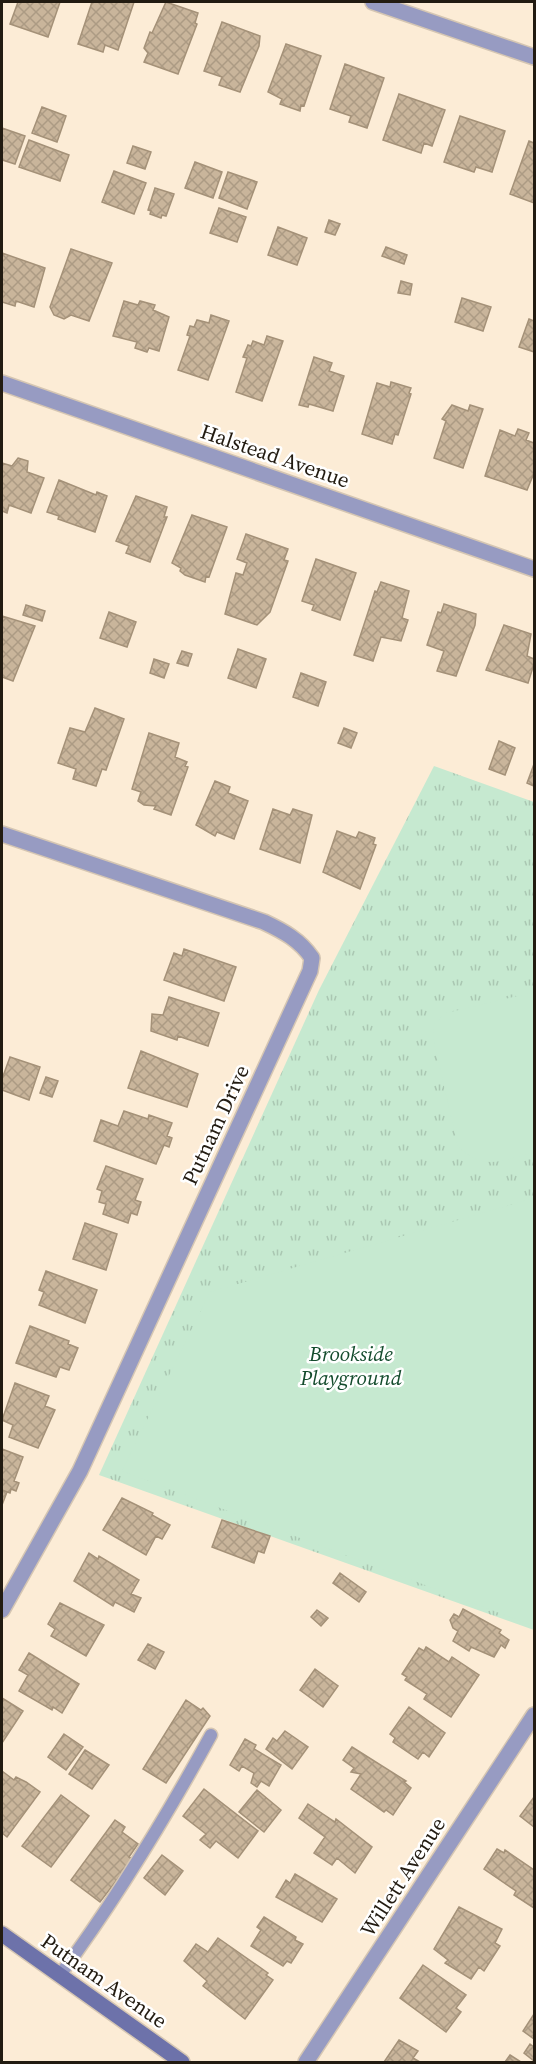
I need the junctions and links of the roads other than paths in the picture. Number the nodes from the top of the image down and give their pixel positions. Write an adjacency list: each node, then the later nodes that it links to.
1 (374, 2): 2 (street)
2 (534, 57)
3 (2, 383): 4 (street, Halstead Avenue)
4 (534, 569)
5 (2, 834): 6 (street, Putnam Drive)
6 (2, 1610)
7 (534, 1715): 12 (street, Willett Avenue)
8 (210, 1735): 10 (lane)
9 (2, 1934): 10 (street, Putnam Avenue)
10 (60, 1975): 11 (street, Putnam Avenue)
11 (182, 2062)
12 (306, 2062)

